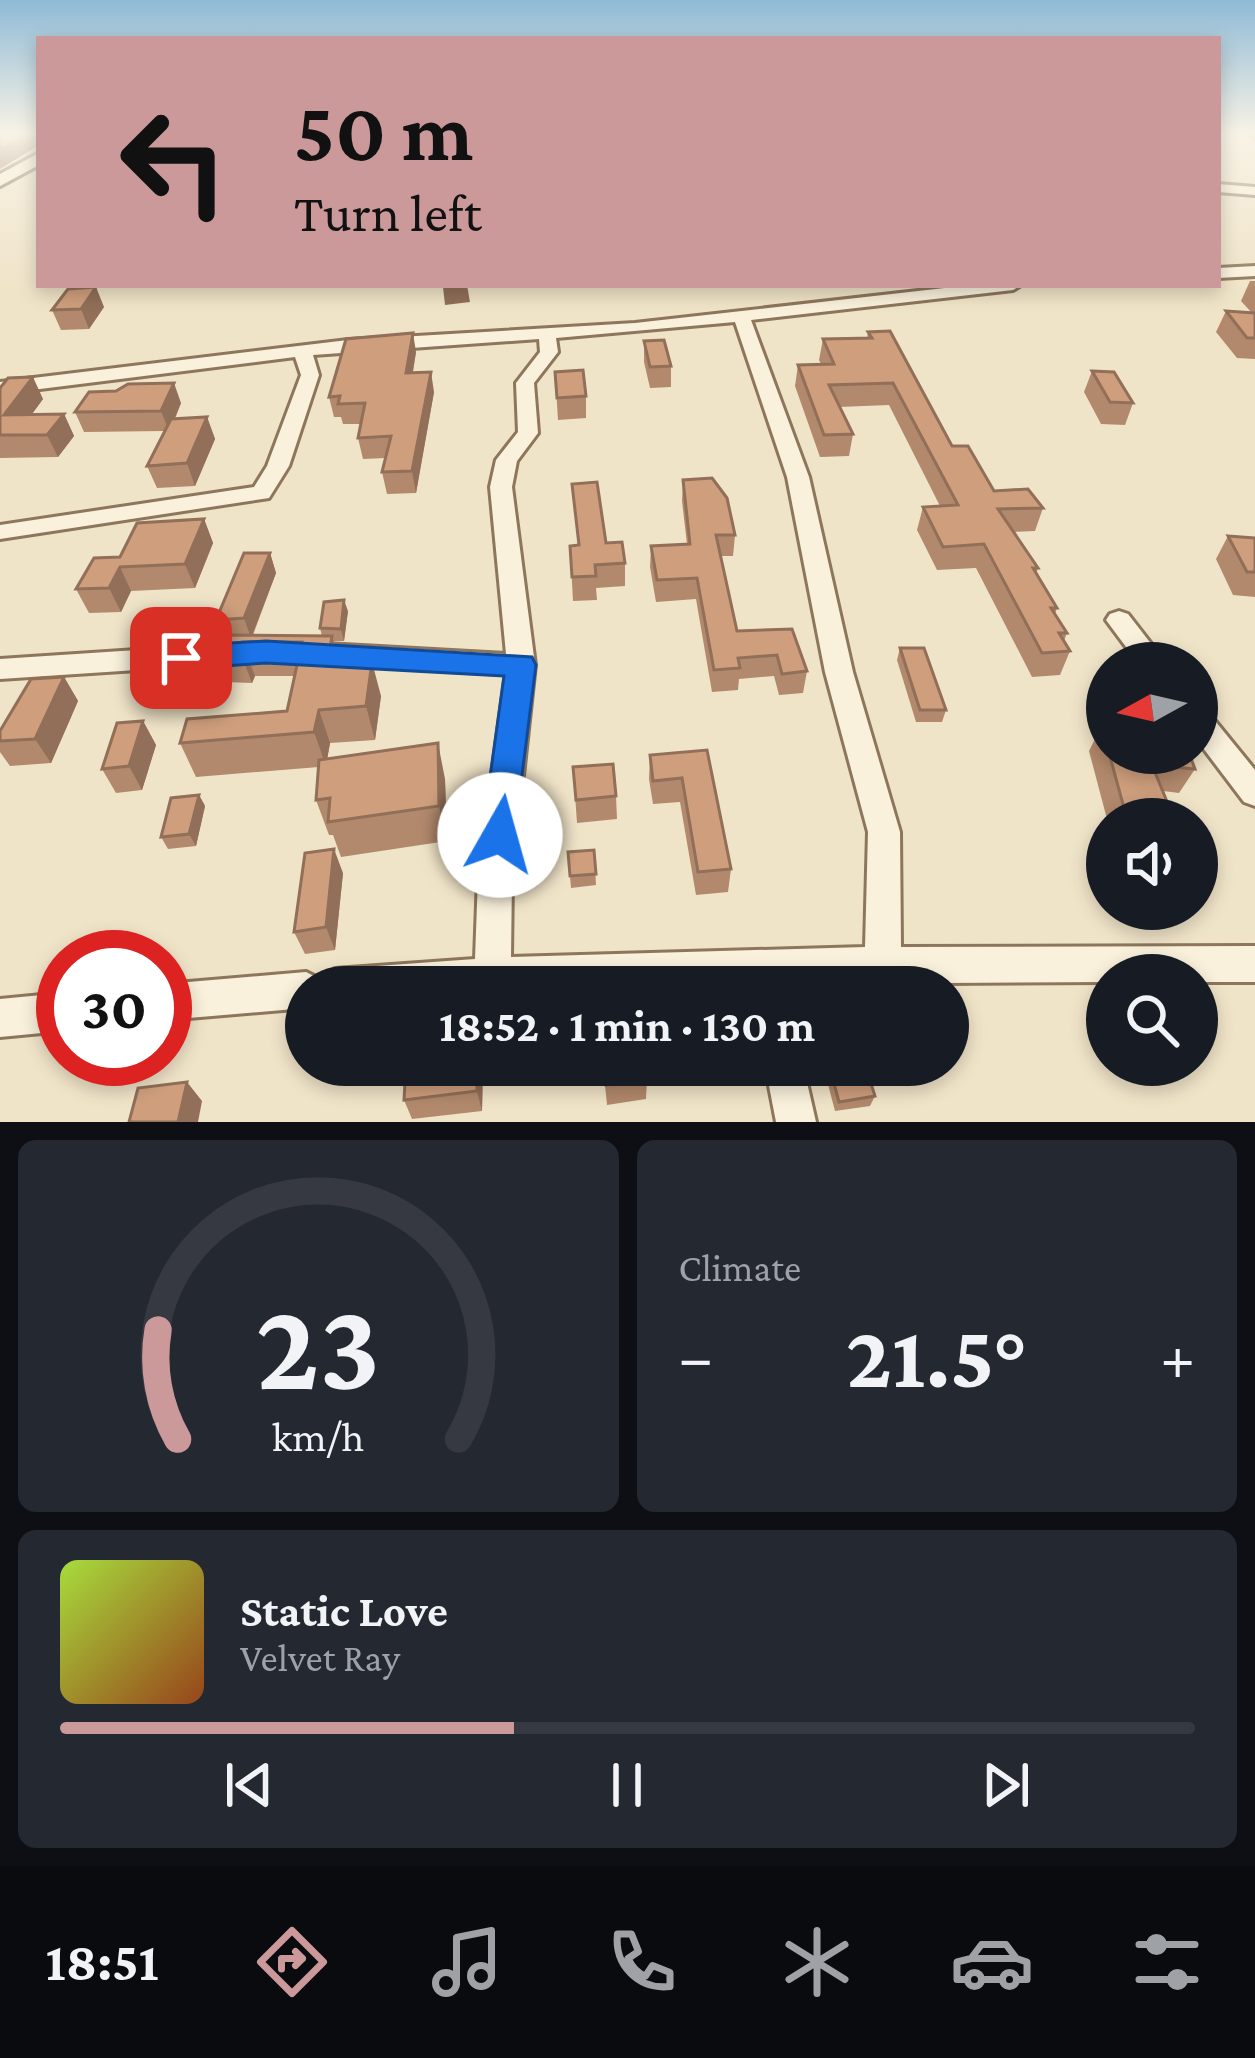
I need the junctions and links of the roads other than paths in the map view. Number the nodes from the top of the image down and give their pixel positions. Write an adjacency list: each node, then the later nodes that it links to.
1 (1221, 188): 2 (street)
2 (1253, 192)
3 (1255, 271): 4 (street)
4 (1221, 273)
5 (984, 288): 6 (street)
6 (741, 314): 7 (street); 17 (street)
7 (547, 332): 8 (street); 13 (street)
8 (303, 353): 9 (street); 10 (street)
9 (0, 388)
10 (0, 532)
11 (1119, 620): 12 (street)
12 (1136, 642)
13 (521, 665): 14 (street); 19 (street)
14 (0, 669)
15 (1218, 746): 16 (street)
16 (1255, 793)
17 (883, 962): 18 (street); 20 (street)
18 (1255, 964)
19 (493, 966)
20 (844, 966)
21 (285, 992): 22 (street)
22 (192, 1001)
23 (36, 1015): 24 (street)
24 (0, 1018)
25 (788, 1086): 26 (street)
26 (796, 1122)

